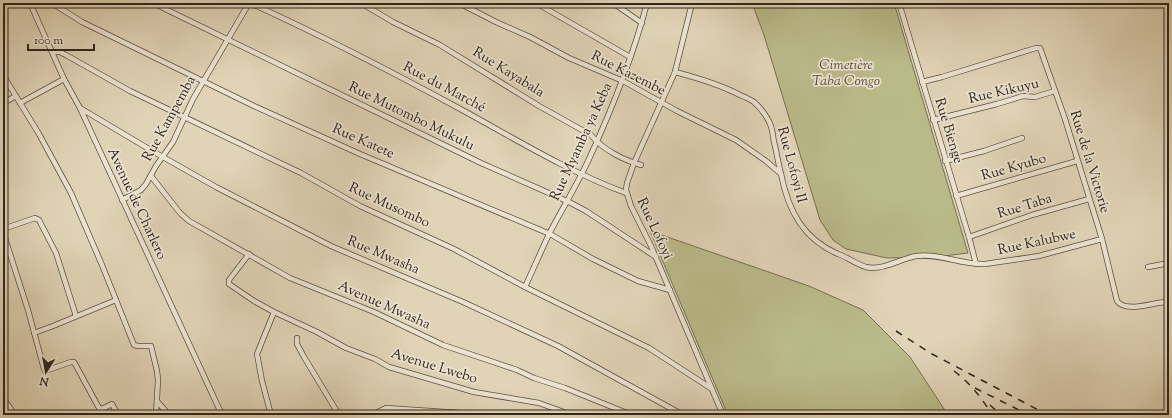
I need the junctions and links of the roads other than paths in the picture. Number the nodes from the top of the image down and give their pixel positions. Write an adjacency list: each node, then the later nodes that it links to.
1 (30, 3): 14 (street, Avenue de Charlero)
2 (52, 3): 20 (street, Rue Katete)
3 (153, 3): 13 (street, Rue Mutombo Mukulu)
4 (249, 3): 13 (street, Rue Kampemba); 37 (street, Rue du Marché)
5 (361, 3): 31 (street, Rue Kayabala)
6 (459, 3): 19 (street, Rue Kazembe)
7 (536, 3): 15 (street)
8 (613, 3): 12 (street)
9 (647, 3): 12 (street, Rue Myamba ya Keba)
10 (692, 3): 16 (street, Rue Lofoyi)
11 (899, 3): 21 (street, Rue Bienge)
12 (642, 23): 15 (street, Rue Myamba ya Keba)
13 (227, 39): 20 (street, Rue Kampemba); 44 (street, Rue Mutombo Mukulu)
14 (53, 52): 18 (street, Avenue de Charlero); 28 (street, Rue Musombo)
15 (630, 57): 19 (street, Rue Myamba ya Keba)
16 (675, 72): 24 (street, Rue Lofoyi); 38 (street, Rue Lofoyi II)
17 (3, 75): 23 (street)
18 (64, 79): 26 (street); 27 (street, Avenue de Charlero)
19 (622, 81): 24 (street, Rue Kazembe); 31 (street, Rue Myamba ya Keba)
20 (203, 82): 28 (street, Rue Kampemba); 46 (street, Rue Katete)
21 (922, 82): 22 (street, Rue de la Victorie); 29 (street, Rue Bienge)
22 (1055, 91): 29 (street, Rue Kikuyu); 34 (street, Rue de la Victorie)
23 (16, 96): 25 (street); 26 (street)
24 (661, 102): 35 (street, Rue Lofoyi); 38 (street, Rue Kazembe)
25 (3, 103)
26 (20, 103): 56 (street)
27 (80, 108): 32 (street, Rue Mwasha); 43 (street, Avenue de Charlero)
28 (184, 117): 32 (street, Rue Kampemba); 54 (street, Rue Musombo)
29 (933, 120): 33 (street, Rue Bienge)
30 (1022, 138): 33 (street)
31 (596, 142): 35 (street, Rue Kayabala); 37 (street, Rue Myamba ya Keba)
32 (163, 157): 39 (street, Rue Kampemba); 76 (street, Rue Mwasha)
33 (945, 161): 41 (street, Rue Bienge)
34 (1077, 161): 41 (street, Rue Kyubo); 42 (street, Rue de la Victorie)
35 (634, 163): 36 (street, Rue Kayabala); 40 (street, Rue Lofoyi)
36 (641, 165)
37 (581, 174): 40 (street, Rue du Marché); 44 (street, Rue Myamba ya Keba)
38 (781, 174): 52 (street, Rue Lofoyi II)
39 (151, 176): 43 (street, Rue Kampemba); 49 (street, Avenue Mwasha)
40 (626, 193): 50 (street, Rue Lofoyi)
41 (956, 196): 47 (street, Rue Bienge)
42 (1089, 199): 47 (street, Rue Taba); 48 (street, Rue de la Victorie)
43 (122, 200): 69 (street, Avenue de Charlero)
44 (568, 201): 46 (street, Rue Myamba ya Keba); 50 (street, Rue Mutombo Mukulu)
45 (3, 230): 59 (street); 60 (street)
46 (550, 234): 54 (street, Rue Myamba ya Keba); 55 (street, Rue Katete)
47 (969, 236): 52 (street, Rue Bienge)
48 (1102, 239): 52 (street, Rue Kalubwe); 57 (street, Rue de la Victorie)
49 (249, 254): 58 (street, Avenue Lwebo); 75 (street, Avenue Mwasha)
50 (656, 257): 55 (street, Rue Lofoyi)
51 (1169, 263): 53 (street)
52 (976, 264)
53 (1148, 267)
54 (525, 286): 62 (street, Rue Musombo)
55 (670, 290): 62 (street, Rue Lofoyi)
56 (116, 300): 59 (street); 64 (street)
57 (1169, 302)
58 (274, 312): 70 (street); 74 (street, Avenue Lwebo)
59 (76, 316): 60 (street)
60 (34, 333): 66 (street)
61 (297, 338): 71 (street)
62 (712, 389): 77 (street, Rue Lofoyi)
63 (3, 398): 65 (street)
64 (157, 401): 67 (street); 68 (street)
65 (15, 415)
66 (118, 415)
67 (156, 415)
68 (169, 415)
69 (222, 415)
70 (271, 415)
71 (339, 415)
72 (372, 415): 73 (street)
73 (481, 415)
74 (572, 415)
75 (632, 415)
76 (683, 415)
77 (723, 415)

